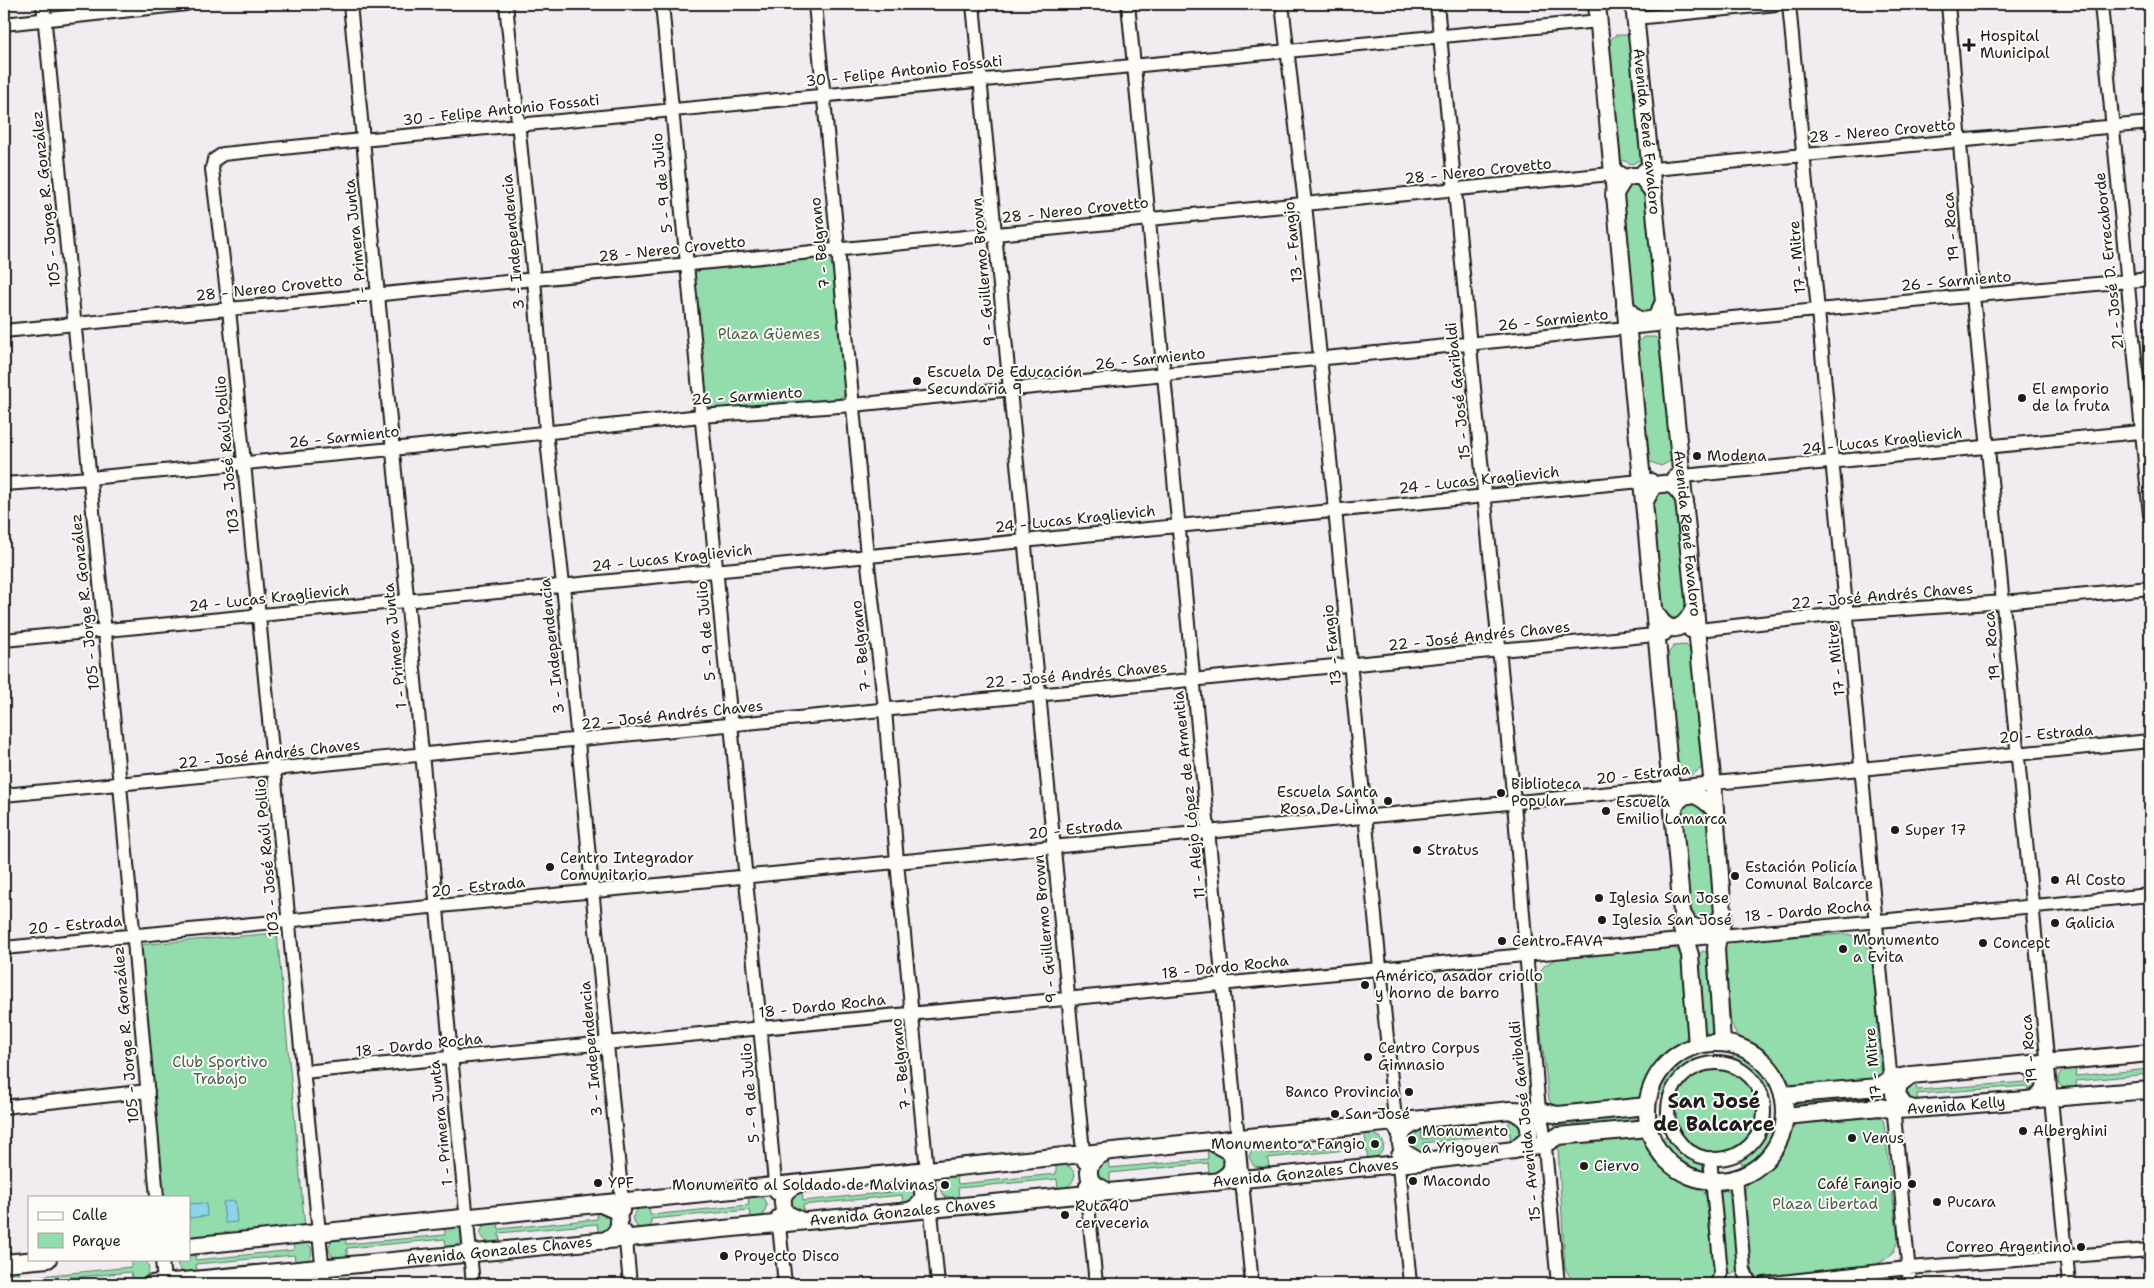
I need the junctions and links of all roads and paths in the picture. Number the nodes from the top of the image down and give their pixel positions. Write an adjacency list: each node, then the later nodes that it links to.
1 (43, 4): 17 (street, 105 - Jorge R. González)
2 (186, 4): 17 (street)
3 (350, 4): 29 (street, 1 - Primera Junta)
4 (506, 4): 27 (street, 3 - Independencia)
5 (662, 4): 25 (street, 5 - 9 de Julio)
6 (815, 4): 24 (street, 7 - Belgrano)
7 (973, 4): 23 (street, 9 - Guillermo Brown)
8 (1128, 4): 22 (street, 11 - Alejo López de Armentia)
9 (1282, 4): 21 (street, 13 - Fangio)
10 (1437, 4): 20 (street, 15 - José Garibaldi)
11 (1597, 4): 18 (main road)
12 (1777, 4): 16 (street)
13 (1789, 4): 31 (street, 17 - Mitre)
14 (1948, 4): 30 (street, 19 - Roca)
15 (2101, 4): 28 (street, 21 - José D. Errecaborde)
16 (1635, 11): 33 (main road, Avenida René Favaloro)
17 (45, 19): 19 (street); 52 (street, 105 - Jorge R. González)
18 (1599, 21): 20 (street, 30 - Felipe Antonio Fossati); 34 (main road)
19 (4, 24)
20 (1440, 36): 21 (street, 30 - Felipe Antonio Fossati); 35 (street, 15 - José Garibaldi)
21 (1286, 50): 22 (street, 30 - Felipe Antonio Fossati); 38 (street, 13 - Fangio)
22 (1134, 65): 23 (street, 30 - Felipe Antonio Fossati); 39 (street, 11 - Alejo López de Armentia)
23 (980, 80): 24 (street, 30 - Felipe Antonio Fossati); 40 (street, 9 - Guillermo Brown)
24 (822, 95): 25 (street, 30 - Felipe Antonio Fossati); 41 (street, 7 - Belgrano)
25 (672, 110): 27 (street, 30 - Felipe Antonio Fossati); 42 (street, 5 - 9 de Julio)
26 (2150, 122): 28 (street, 28 - Nereo Crovetto)
27 (519, 125): 29 (street, 30 - Felipe Antonio Fossati); 43 (street, 3 - Independencia)
28 (2113, 126): 30 (street, 28 - Nereo Crovetto); 45 (street, 21 - José D. Errecaborde)
29 (362, 140): 32 (street, 30 - Felipe Antonio Fossati); 46 (street, 1 - Primera Junta)
30 (1961, 141): 31 (street, 28 - Nereo Crovetto); 47 (street, 19 - Roca)
31 (1804, 154): 33 (street, 28 - Nereo Crovetto); 51 (street, 17 - Mitre)
32 (214, 160): 50 (street, 103 - José Raúl Pollio)
33 (1652, 169): 34 (street, 28 - Nereo Crovetto); 36 (main road, Avenida René Favaloro)
34 (1612, 174): 35 (street, 28 - Nereo Crovetto); 37 (main road)
35 (1455, 189): 38 (street, 28 - Nereo Crovetto); 56 (street, 15 - José Garibaldi)
36 (1654, 193): 37 (main road); 48 (main road, Avenida René Favaloro)
37 (1614, 195): 49 (main road)
38 (1305, 204): 39 (street, 28 - Nereo Crovetto); 57 (street, 13 - Fangio)
39 (1149, 219): 40 (street, 28 - Nereo Crovetto); 58 (street, 11 - Alejo López de Armentia)
40 (995, 234): 41 (street, 28 - Nereo Crovetto); 59 (street, 9 - Guillermo Brown)
41 (838, 250): 42 (street, 28 - Nereo Crovetto); 60 (street, 7 - Belgrano)
42 (687, 264): 43 (street, 28 - Nereo Crovetto); 61 (street, 5 - 9 de Julio)
43 (534, 279): 46 (street, 28 - Nereo Crovetto); 62 (street, 3 - Independencia)
44 (2150, 279): 45 (street, 26 - Sarmiento)
45 (2128, 281): 47 (street, 26 - Sarmiento); 63 (street, 21 - José D. Errecaborde)
46 (377, 294): 50 (street, 28 - Nereo Crovetto); 65 (street, 1 - Primera Junta)
47 (1973, 295): 51 (street, 26 - Sarmiento); 64 (street, 19 - Roca)
48 (1665, 300): 49 (main road); 53 (main road, Avenida René Favaloro)
49 (1625, 305): 54 (main road)
50 (229, 309): 52 (street, 28 - Nereo Crovetto); 67 (street, 103 - José Raúl Pollio)
51 (1819, 310): 53 (street, 26 - Sarmiento); 66 (street, 17 - Mitre)
52 (74, 324): 55 (street, 28 - Nereo Crovetto); 69 (street, 105 - Jorge R. González)
53 (1667, 324): 54 (street, 26 - Sarmiento); 68 (main road, Avenida René Favaloro)
54 (1627, 329): 56 (street, 26 - Sarmiento); 70 (main road)
55 (4, 331)
56 (1470, 345): 57 (street, 26 - Sarmiento); 72 (street, 15 - José Garibaldi)
57 (1321, 359): 58 (street, 26 - Sarmiento); 75 (street, 13 - Fangio)
58 (1164, 374): 59 (street, 26 - Sarmiento); 77 (street, 11 - Alejo López de Armentia)
59 (1010, 389): 60 (street, 26 - Sarmiento); 78 (street, 9 - Guillermo Brown)
60 (853, 404): 61 (street, 26 - Sarmiento); 79 (street, 7 - Belgrano)
61 (701, 416): 62 (street, 26 - Sarmiento); 80 (street, 5 - 9 de Julio)
62 (546, 431): 65 (street, 26 - Sarmiento); 81 (street, 3 - Independencia)
63 (2146, 432): 64 (street, 24 - Lucas Kraglievich); 76 (street, 21 - José D. Errecaborde)
64 (1989, 447): 66 (street, 24 - Lucas Kraglievich); 84 (street, 19 - Roca)
65 (392, 449): 67 (street, 26 - Sarmiento); 83 (street, 1 - Primera Junta)
66 (1833, 462): 68 (street, 24 - Lucas Kraglievich); 87 (street, 17 - Mitre)
67 (245, 464): 69 (street, 26 - Sarmiento); 88 (street, 103 - José Raúl Pollio)
68 (1682, 477): 70 (street, 24 - Lucas Kraglievich); 73 (main road, Avenida René Favaloro)
69 (90, 478): 71 (street, 26 - Sarmiento); 89 (street, 105 - Jorge R. González)
70 (1642, 480): 72 (street, 24 - Lucas Kraglievich); 74 (main road)
71 (4, 484)
72 (1484, 496): 75 (street, 24 - Lucas Kraglievich); 93 (street, 15 - José Garibaldi)
73 (1685, 501): 74 (main road); 85 (main road, Avenida René Favaloro)
74 (1644, 503): 86 (main road)
75 (1334, 510): 77 (street, 24 - Lucas Kraglievich); 94 (street, 13 - Fangio)
76 (2150, 515)
77 (1179, 526): 78 (street, 24 - Lucas Kraglievich); 95 (street, 11 - Alejo López de Armentia)
78 (1024, 540): 79 (street, 24 - Lucas Kraglievich); 96 (street, 9 - Guillermo Brown)
79 (867, 556): 80 (street, 24 - Lucas Kraglievich); 97 (street, 7 - Belgrano)
80 (716, 570): 81 (street, 24 - Lucas Kraglievich); 98 (street, 5 - 9 de Julio)
81 (563, 585): 83 (street, 24 - Lucas Kraglievich); 99 (street, 3 - Independencia)
82 (2150, 588): 84 (street, 22 - José Andrés Chaves)
83 (407, 601): 88 (street, 24 - Lucas Kraglievich); 102 (street, 1 - Primera Junta)
84 (2004, 602): 87 (street, 22 - José Andrés Chaves); 101 (street, 19 - Roca)
85 (1695, 607): 86 (main road); 90 (main road, Avenida René Favaloro)
86 (1655, 612): 91 (main road)
87 (1848, 613): 90 (street, 22 - José Andrés Chaves); 103 (street, 17 - Mitre)
88 (258, 615): 89 (street, 24 - Lucas Kraglievich); 104 (street, 103 - José Raúl Pollio)
89 (103, 630): 92 (street, 24 - Lucas Kraglievich); 106 (street, 105 - Jorge R. González)
90 (1697, 630): 91 (street, 22 - José Andrés Chaves); 105 (main road, Avenida René Favaloro)
91 (1657, 635): 93 (street, 22 - José Andrés Chaves); 107 (main road)
92 (4, 640)
93 (1499, 651): 94 (street, 22 - José Andrés Chaves); 109 (street, 15 - José Garibaldi)
94 (1351, 665): 95 (street, 22 - José Andrés Chaves); 112 (street, 13 - Fangio)
95 (1194, 681): 96 (street, 22 - José Andrés Chaves); 113 (street, 11 - Alejo López de Armentia)
96 (1039, 696): 97 (street, 22 - José Andrés Chaves); 114 (street, 9 - Guillermo Brown)
97 (885, 709): 98 (street, 22 - José Andrés Chaves); 115 (street, 7 - Belgrano)
98 (731, 726): 99 (street, 22 - José Andrés Chaves); 116 (street, 5 - 9 de Julio)
99 (578, 740): 102 (street, 22 - José Andrés Chaves); 117 (street, 3 - Independencia)
100 (2150, 741): 101 (street, 20 - Estrada)
101 (2018, 753): 103 (street, 20 - Estrada); 119 (street, 19 - Roca)
102 (422, 755): 104 (street, 22 - José Andrés Chaves); 120 (street, 1 - Primera Junta)
103 (1863, 769): 105 (street, 20 - Estrada); 124 (street, 17 - Mitre)
104 (275, 770): 106 (street, 22 - José Andrés Chaves); 123 (street, 103 - José Raúl Pollio)
105 (1712, 783): 107 (street, 20 - Estrada); 110 (main road, Avenida René Favaloro)
106 (120, 785): 108 (street, 22 - José Andrés Chaves); 125 (street, 105 - Jorge R. González)
107 (1671, 789): 109 (street, 20 - Estrada); 111 (main road)
108 (4, 794)
109 (1514, 802): 112 (street, 20 - Estrada); 129 (street, 15 - José Garibaldi)
110 (1715, 810): 111 (main road); 122 (main road, Avenida René Favaloro)
111 (1673, 811): 121 (main road)
112 (1365, 817): 113 (street, 20 - Estrada); 130 (street, 13 - Fangio)
113 (1209, 832): 114 (street, 20 - Estrada); 131 (street, 11 - Alejo López de Armentia)
114 (1054, 847): 115 (street, 20 - Estrada); 132 (street, 9 - Guillermo Brown)
115 (897, 862): 116 (street, 20 - Estrada); 133 (street, 7 - Belgrano)
116 (746, 877): 117 (street, 20 - Estrada); 134 (street, 5 - 9 de Julio)
117 (592, 892): 120 (street, 20 - Estrada); 136 (street, 3 - Independencia)
118 (2150, 895): 119 (street, 18 - Dardo Rocha)
119 (2032, 905): 124 (street, 18 - Dardo Rocha); 141 (street, 19 - Roca)
120 (437, 907): 123 (street, 20 - Estrada); 139 (street, 1 - Primera Junta)
121 (1682, 913): 122 (main road); 127 (main road)
122 (1723, 914): 126 (main road, Avenida René Favaloro)
123 (289, 921): 125 (street, 20 - Estrada); 143 (street, 103 - José Raúl Pollio)
124 (1875, 921): 126 (street, 18 - Dardo Rocha); 145 (street, 17 - Mitre)
125 (134, 936): 128 (street, 20 - Estrada); 147 (street, 105 - Jorge R. González)
126 (1717, 936): 127 (street, 18 - Dardo Rocha); 135 (main road, Avenida René Favaloro)
127 (1684, 939): 129 (street, 18 - Dardo Rocha); 137 (main road)
128 (4, 948)
129 (1526, 954): 130 (street, 18 - Dardo Rocha); 157 (street, 15 - Avenida José Garibaldi)
130 (1380, 968): 131 (street, 18 - Dardo Rocha); 161 (street, 13 - Fangio)
131 (1223, 983): 132 (street, 18 - Dardo Rocha); 163 (street, 11 - Alejo López de Armentia)
132 (1068, 998): 133 (street, 18 - Dardo Rocha); 168 (street, 9 - Guillermo Brown)
133 (912, 1013): 134 (street, 18 - Dardo Rocha); 172 (street, 7 - Belgrano)
134 (760, 1028): 136 (street, 18 - Dardo Rocha); 179 (street, 5 - 9 de Julio)
135 (1722, 1042): 137 (main road); 140 (street, Avenida René Favaloro); 148 (main road)
136 (607, 1043): 139 (street, 18 - Dardo Rocha); 183 (street, 3 - Independencia)
137 (1697, 1045): 152 (main road)
138 (2150, 1053): 141 (main road)
139 (451, 1058): 143 (street, 18 - Dardo Rocha); 187 (street, 1 - Primera Junta)
140 (1723, 1063): 151 (street); 159 (street)
141 (2047, 1064): 142 (main road); 149 (street, 19 - Roca)
142 (2025, 1066): 144 (main road); 150 (main road)
143 (303, 1072): 190 (street, 103 - José Raúl Pollio)
144 (1911, 1075): 145 (main road); 154 (main road)
145 (1890, 1079): 148 (main road); 156 (street, 17 - Mitre)
146 (2150, 1090): 149 (main road, Avenida Kelly)
147 (148, 1091): 153 (street); 182 (street, 105 - Jorge R. González)
148 (1783, 1095): 158 (main road)
149 (2050, 1098): 150 (main road, Avenida Kelly); 196 (street, 19 - Roca)
150 (2028, 1101): 154 (main road, Avenida Kelly)
151 (1669, 1103): 152 (street); 169 (street)
152 (1647, 1106): 157 (main road); 162 (main road)
153 (4, 1108)
154 (1916, 1109): 156 (main road, Avenida Kelly)
155 (1511, 1110): 157 (main road); 160 (main road); 166 (main road)
156 (1894, 1110): 158 (main road, Avenida Kelly); 201 (street, 17 - Mitre)
157 (1540, 1111): 165 (street, 15 - Avenida José Garibaldi)
158 (1785, 1116): 159 (street, Avenida Kelly); 174 (main road)
159 (1764, 1118): 169 (street)
160 (1417, 1122): 161 (main road); 170 (main road)
161 (1396, 1124): 163 (main road); 171 (street, 13 - Fangio)
162 (1649, 1128): 165 (main road, Avenida Gonzales Chaves); 176 (main road)
163 (1238, 1140): 164 (main road); 175 (street, 11 - Alejo López de Armentia)
164 (1212, 1142): 167 (main road); 177 (main road)
165 (1545, 1144): 166 (main road, Avenida Gonzales Chaves); 211 (street, 15 - Avenida José Garibaldi)
166 (1514, 1150): 170 (main road, Avenida Gonzales Chaves)
167 (1104, 1153): 168 (main road); 180 (main road)
168 (1083, 1155): 172 (main road); 181 (street, 9 - Guillermo Brown)
169 (1710, 1158): 176 (street)
170 (1420, 1162): 171 (main road, Avenida Gonzales Chaves)
171 (1399, 1164): 175 (main road, Avenida Gonzales Chaves); 210 (street, 13 - Fangio)
172 (927, 1171): 173 (main road); 185 (street, 7 - Belgrano)
173 (904, 1173): 178 (main road); 186 (main road)
174 (1736, 1178): 176 (main road); 213 (street)
175 (1242, 1179): 177 (main road, Avenida Gonzales Chaves); 209 (street, 11 - Alejo López de Armentia)
176 (1712, 1181): 212 (street)
177 (1216, 1182): 180 (main road, Avenida Gonzales Chaves)
178 (798, 1184): 179 (main road); 188 (main road)
179 (775, 1186): 183 (main road); 189 (street, 5 - 9 de Julio)
180 (1108, 1192): 181 (main road, Avenida Gonzales Chaves)
181 (1087, 1194): 185 (main road, Avenida Gonzales Chaves); 208 (street, 9 - Guillermo Brown)
182 (157, 1196)
183 (622, 1202): 184 (main road); 191 (street, 3 - Independencia)
184 (601, 1204): 187 (main road); 192 (main road)
185 (931, 1209): 186 (main road, Avenida Gonzales Chaves); 207 (street, 7 - Belgrano)
186 (909, 1211): 188 (main road, Avenida Gonzales Chaves)
187 (467, 1218): 190 (main road); 195 (street, 1 - Primera Junta)
188 (802, 1222): 189 (main road, Avenida Gonzales Chaves)
189 (779, 1224): 191 (main road, Avenida Gonzales Chaves); 206 (street, 5 - 9 de Julio)
190 (319, 1232): 193 (main road); 200 (street, 103 - José Raúl Pollio)
191 (626, 1238): 192 (main road, Avenida Gonzales Chaves); 205 (street, 3 - Independencia)
192 (604, 1241): 195 (main road, Avenida Gonzales Chaves)
193 (190, 1246)
194 (2150, 1250): 196 (street)
195 (470, 1254): 200 (main road, Avenida Gonzales Chaves); 204 (street, 1 - Primera Junta)
196 (2066, 1258): 201 (street); 216 (street, 19 - Roca)
197 (37, 1260): 199 (main road)
198 (162, 1260): 202 (street)
199 (4, 1263)
200 (323, 1268): 202 (main road, Avenida Gonzales Chaves); 203 (street, 103 - José Raúl Pollio)
201 (1908, 1268): 214 (street); 215 (street, 17 - Mitre)
202 (160, 1284)
203 (324, 1284)
204 (473, 1284)
205 (630, 1284)
206 (785, 1284)
207 (938, 1284)
208 (1096, 1284)
209 (1252, 1284)
210 (1410, 1284)
211 (1558, 1284)
212 (1717, 1284)
213 (1750, 1284)
214 (1764, 1284)
215 (1910, 1284)
216 (2069, 1284)

